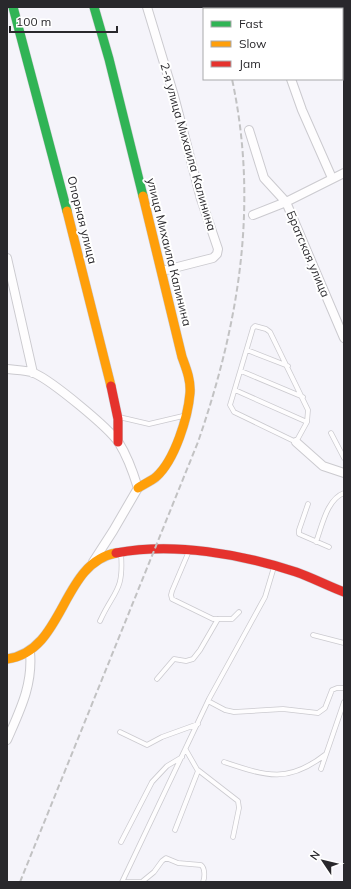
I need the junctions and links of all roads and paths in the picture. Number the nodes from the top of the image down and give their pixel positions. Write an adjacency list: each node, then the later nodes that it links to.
1 (13, 7): 21 (street, Опорная улица)
2 (94, 7): 11 (street, улица Михаила Калинина)
3 (148, 7): 11 (street, 2-я улица Михаила Калинина)
4 (291, 80): 7 (street)
5 (249, 130): 8 (street, Братская улица)
6 (344, 173): 7 (street)
7 (332, 178): 8 (street)
8 (286, 202): 9 (street); 12 (street, Братская улица)
9 (253, 215)
10 (7, 258): 17 (street)
11 (162, 271): 20 (street, улица Михаила Калинина)
12 (344, 338)
13 (247, 350): 14 (lane); 14 (lane); 16 (lane)
14 (288, 366): 19 (lane)
15 (7, 369): 17 (street)
16 (241, 371): 18 (lane); 19 (lane)
17 (33, 373): 24 (street)
18 (235, 390): 22 (lane); 25 (lane)
19 (304, 397): 22 (lane)
20 (186, 416): 21 (lane); 28 (street, улица Михаила Калинина)
21 (117, 417): 24 (street, Опорная улица)
22 (307, 422): 25 (lane)
23 (331, 433): 26 (lane)
24 (118, 442): 28 (street)
25 (296, 442): 27 (street)
26 (344, 458)
27 (344, 473)
28 (138, 488): 35 (street)
29 (344, 493): 31 (lane)
30 (308, 504): 31 (lane)
31 (316, 542): 32 (lane)
32 (329, 547)
33 (189, 551): 34 (street); 36 (street); 39 (lane)
34 (121, 552): 35 (street); 40 (lane)
35 (92, 564): 43 (street)
36 (274, 566): 37 (street); 47 (lane)
37 (344, 592)
38 (239, 612): 39 (lane)
39 (218, 619): 45 (lane)
40 (100, 621)
41 (313, 635): 42 (lane)
42 (344, 643)
43 (30, 652): 44 (street); 51 (street)
44 (7, 659)
45 (158, 679)
46 (344, 688): 47 (lane)
47 (208, 701): 49 (lane)
48 (344, 702): 53 (lane)
49 (198, 724): 50 (lane); 52 (lane)
50 (120, 732)
51 (7, 740)
52 (186, 750): 54 (lane); 57 (lane)
53 (326, 754): 55 (lane); 56 (lane)
54 (183, 757): 60 (lane); 61 (lane)
55 (224, 762)
56 (321, 769)
57 (198, 770): 58 (lane); 59 (lane)
58 (175, 830)
59 (232, 837)
60 (121, 842)
61 (124, 882): 62 (lane)
62 (144, 882): 63 (lane)
63 (202, 882)

